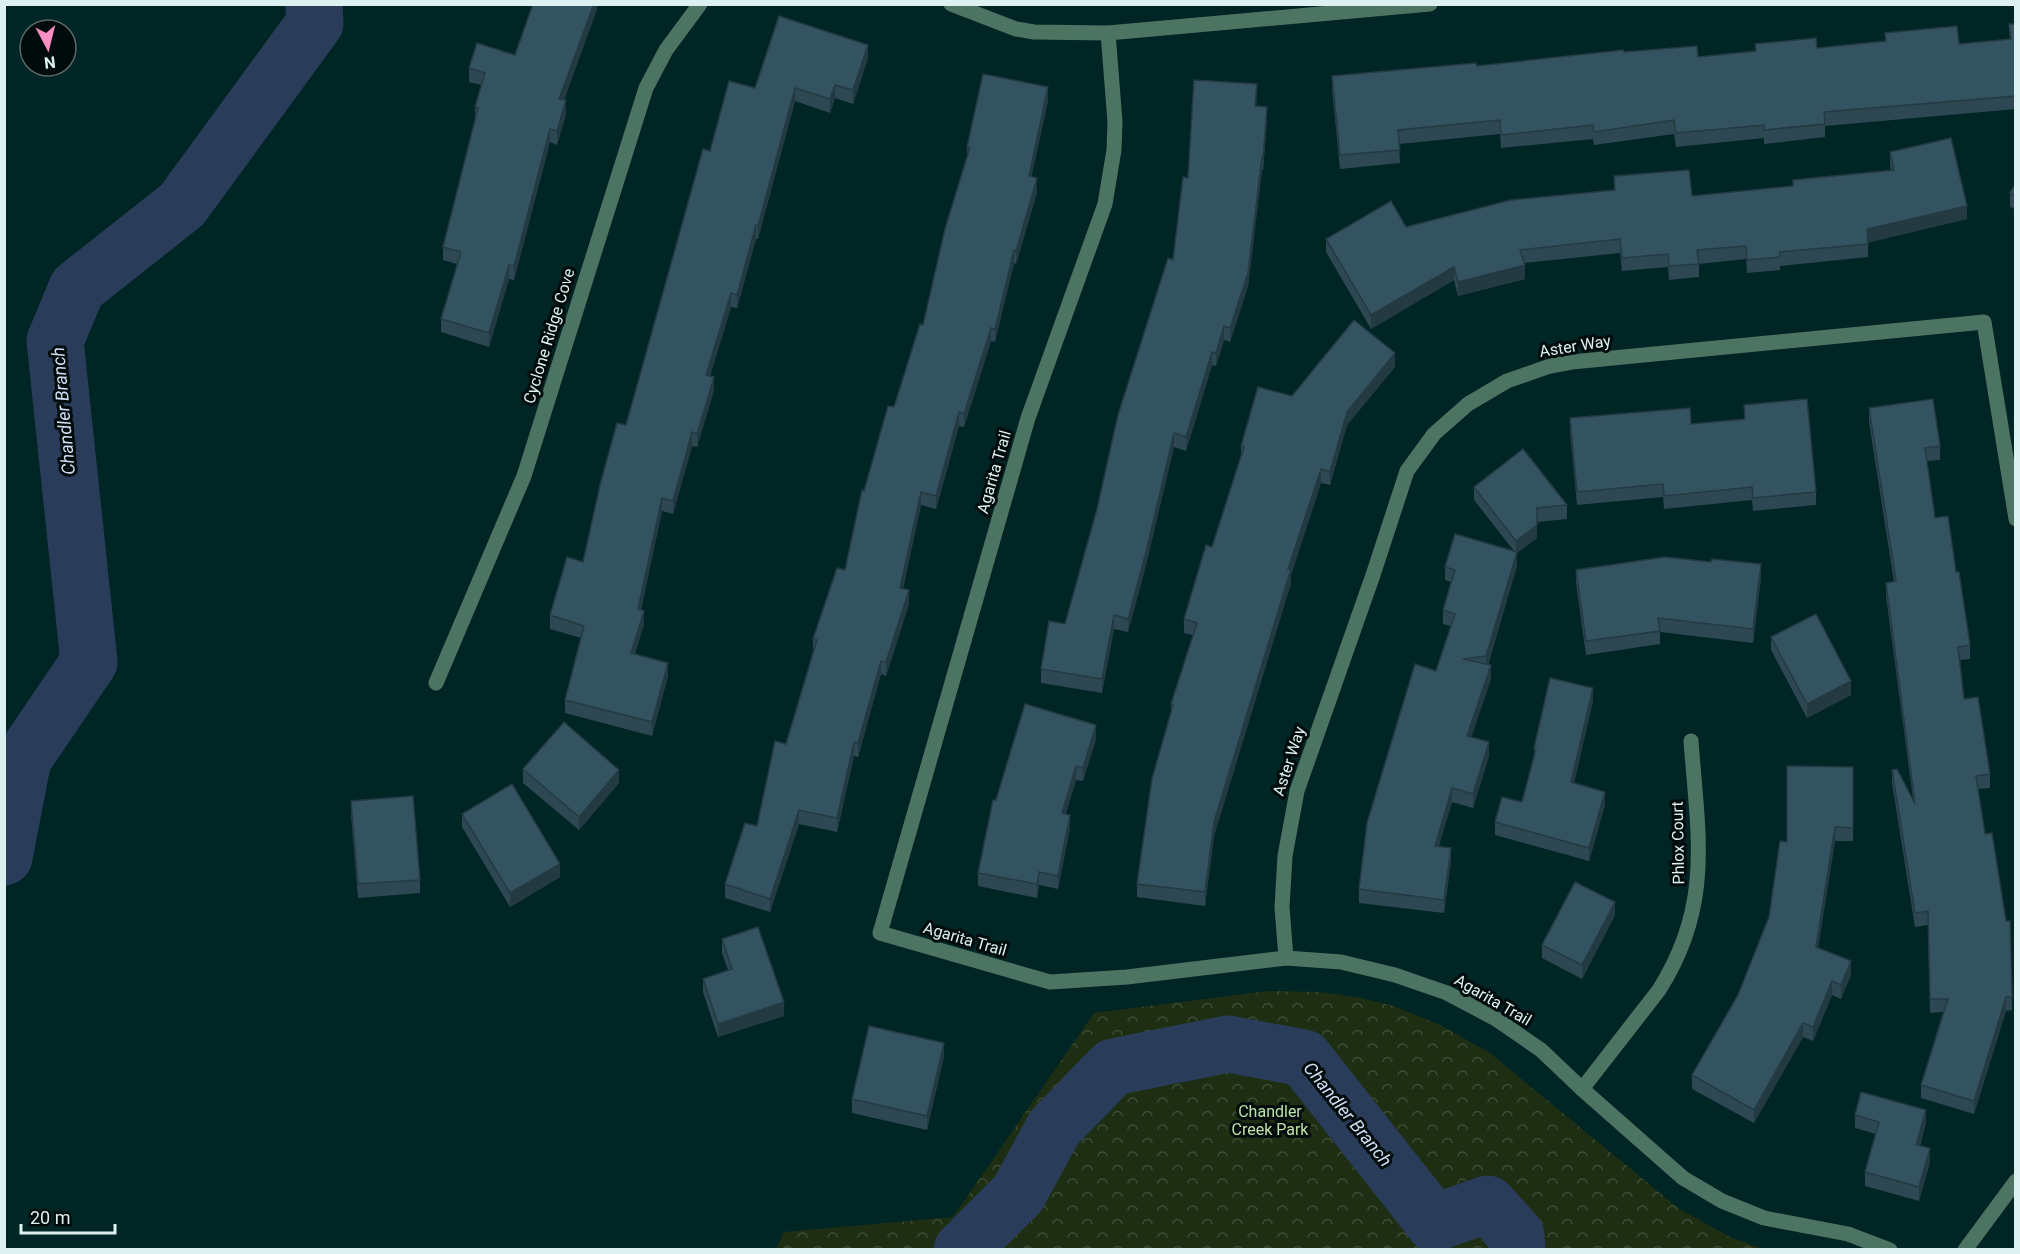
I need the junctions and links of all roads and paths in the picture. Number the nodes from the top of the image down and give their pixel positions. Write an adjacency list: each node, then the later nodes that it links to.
1 (700, 4): 6 (street, Cyclone Ridge Cove)
2 (951, 4): 4 (street)
3 (1430, 4): 4 (street)
4 (1107, 33): 8 (street, Agarita Trail)
5 (2016, 519): 8 (street, Aster Way)
6 (436, 684)
7 (1692, 741): 9 (street, Phlox Court)
8 (1286, 958): 9 (street, Agarita Trail)
9 (1582, 1089): 11 (street, Agarita Trail)
10 (2016, 1181): 12 (street)
11 (1890, 1250)
12 (1965, 1250)

